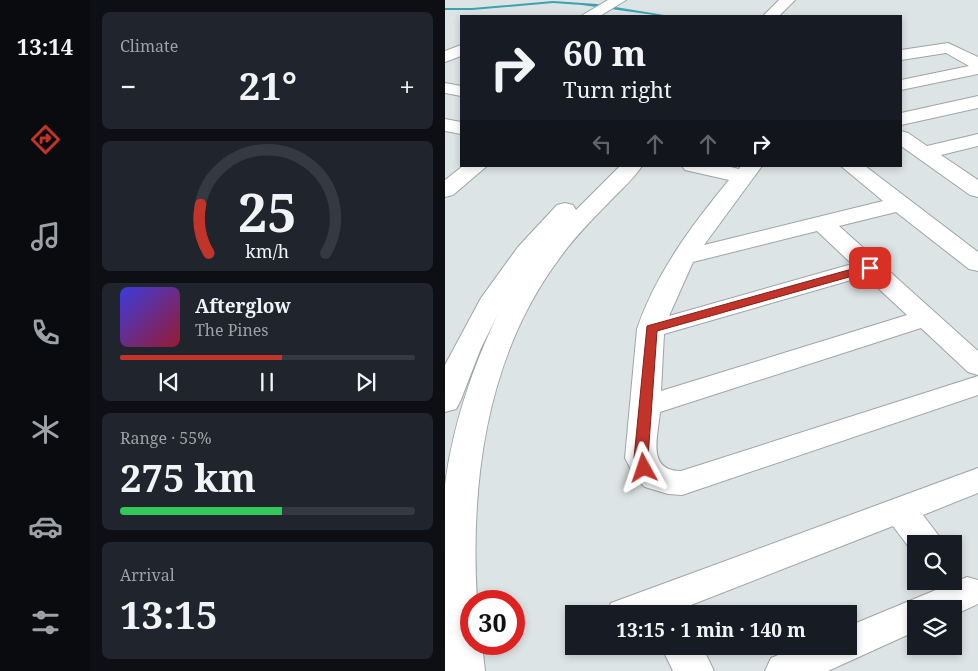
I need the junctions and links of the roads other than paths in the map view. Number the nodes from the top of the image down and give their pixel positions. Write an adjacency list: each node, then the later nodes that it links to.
1 (619, 0): 4 (street)
2 (788, 0): 5 (street)
3 (803, 0): 6 (street)
4 (591, 15)
5 (770, 15)
6 (786, 15)
7 (460, 50): 9 (street)
8 (902, 55): 10 (street)
9 (445, 57)
10 (978, 64)
11 (978, 69): 12 (street)
12 (902, 85)
13 (978, 102): 14 (street)
14 (902, 119)
15 (445, 125): 16 (street)
16 (460, 128)
17 (902, 138): 19 (street)
18 (978, 140): 19 (street)
19 (923, 153): 28 (street)
20 (445, 167): 25 (street)
21 (608, 167): 37 (street)
22 (631, 167): 37 (street)
23 (703, 167): 26 (street)
24 (852, 167): 29 (street)
25 (473, 169): 27 (street)
26 (748, 171): 33 (street)
27 (445, 190)
28 (978, 190)
29 (900, 204): 30 (street); 32 (street)
30 (822, 223): 33 (street); 35 (street)
31 (978, 238): 32 (street)
32 (953, 245): 34 (street)
33 (685, 257): 38 (street)
34 (978, 264)
35 (870, 268): 36 (street); 38 (street)
36 (926, 318): 39 (street); 42 (street)
37 (493, 321): 41 (street); 44 (street)
38 (651, 329): 42 (street)
39 (978, 366)
40 (978, 386): 42 (street)
41 (445, 402)
42 (645, 406)
43 (978, 480): 45 (street)
44 (452, 502): 54 (street)
45 (899, 510): 46 (street); 49 (street)
46 (920, 535)
47 (966, 591): 48 (street)
48 (948, 600)
49 (662, 605)
50 (907, 618): 51 (street)
51 (857, 640)
52 (686, 655): 55 (street)
53 (822, 655): 56 (street)
54 (465, 671)
55 (694, 671)
56 (785, 671)

